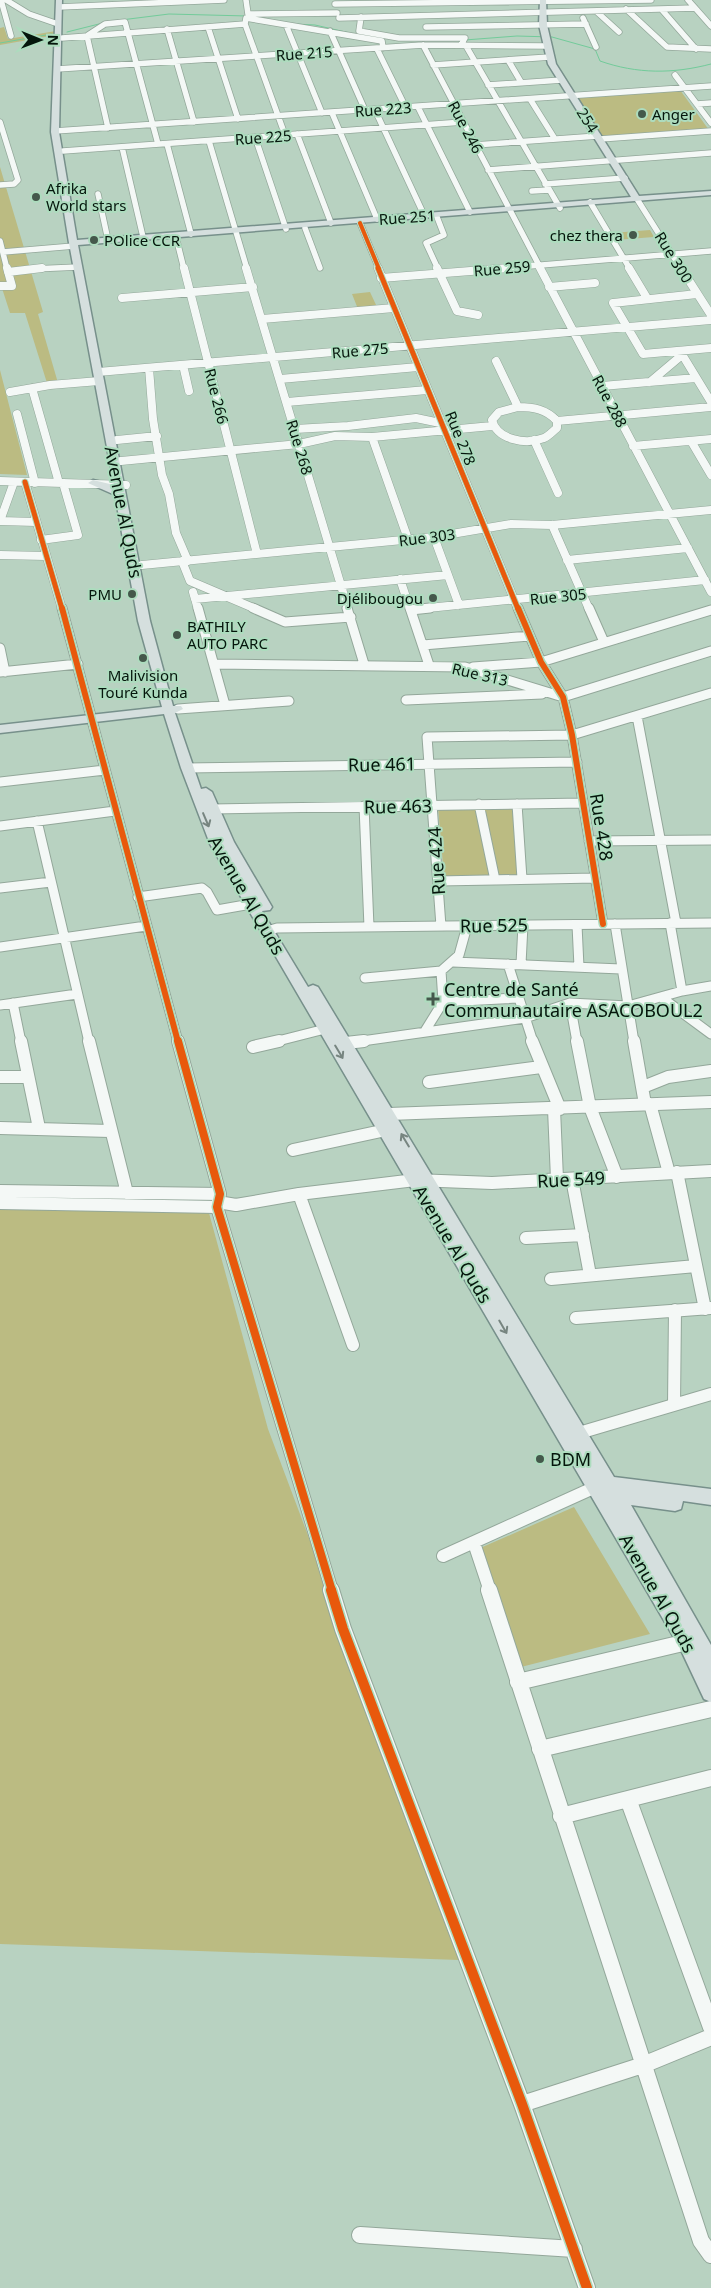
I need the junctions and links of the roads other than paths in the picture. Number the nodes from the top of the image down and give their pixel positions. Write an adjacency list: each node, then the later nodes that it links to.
1 (1, 0): 43 (street)
2 (6, 0): 40 (street)
3 (174, 0): 8 (street)
4 (224, 0): 8 (street)
5 (246, 0): 25 (street)
6 (651, 0): 15 (street)
7 (688, 0): 18 (street)
8 (166, 1): 17 (street); 20 (street)
9 (543, 1): 10 (street); 14 (street); 24 (main road, 254)
10 (602, 1): 15 (street)
11 (334, 2): 12 (street); 25 (street)
12 (407, 2): 16 (street)
13 (438, 2): 14 (street); 16 (street)
14 (494, 2)
15 (619, 2): 21 (street)
16 (415, 3): 27 (street)
17 (61, 4): 40 (main road, Avenue Al Quds)
18 (696, 8): 19 (street); 36 (street)
19 (662, 10): 21 (street); 53 (street)
20 (167, 11)
21 (629, 11): 23 (street); 53 (street)
22 (580, 12): 23 (street); 24 (street); 31 (street)
23 (597, 12): 42 (street)
24 (542, 14): 27 (street); 33 (main road, 254)
25 (338, 15): 28 (street); 34 (street)
26 (390, 16): 27 (street); 28 (street); 29 (street)
27 (421, 16): 35 (street)
28 (360, 17): 46 (street)
29 (393, 23)
30 (245, 24): 32 (street); 37 (street); 57 (street)
31 (586, 24): 33 (street); 51 (street)
32 (286, 25): 39 (street); 56 (street)
33 (543, 25): 35 (street); 48 (main road, 254)
34 (339, 26)
35 (426, 26): 45 (street)
36 (711, 26)
37 (208, 27): 38 (street); 59 (street)
38 (167, 30): 41 (street); 61 (street)
39 (330, 31): 52 (street); 55 (street)
40 (60, 32): 44 (street); 66 (main road, Avenue Al Quds)
41 (127, 32): 44 (street); 44 (street); 63 (street)
42 (619, 32)
43 (11, 36)
44 (87, 36): 65 (street)
45 (430, 37): 46 (street); 47 (street)
46 (397, 38): 50 (street, Rue 215); 52 (street, Rue 215)
47 (448, 39): 49 (street, Rue 215); 50 (street, Rue 215)
48 (546, 40): 49 (street, Rue 215); 58 (main road, 254)
49 (464, 43): 62 (street)
50 (423, 45): 64 (street, Rue 246)
51 (596, 47)
52 (380, 48): 55 (street, Rue 215); 80 (street)
53 (696, 49): 54 (street)
54 (711, 49)
55 (339, 51): 56 (street, Rue 215); 81 (street)
56 (297, 54): 57 (street, Rue 215); 83 (street)
57 (256, 56): 59 (street, Rue 215); 85 (street)
58 (550, 57): 60 (street); 68 (main road, 254)
59 (218, 59): 61 (street, Rue 215); 86 (street)
60 (508, 60): 62 (street); 69 (street)
61 (176, 61): 63 (street, Rue 215); 89 (street)
62 (476, 62): 64 (street); 70 (street)
63 (136, 64): 65 (street, Rue 215); 91 (street)
64 (433, 65): 77 (street, Rue 246)
65 (95, 66): 66 (street, Rue 215); 93 (street)
66 (59, 69): 96 (main road, Avenue Al Quds)
67 (675, 75): 72 (street)
68 (562, 80): 69 (street); 73 (main road, 254)
69 (521, 82): 70 (street)
70 (488, 85): 75 (street)
71 (711, 86): 72 (street, Rue 223)
72 (685, 88): 73 (street, Rue 223); 78 (street)
73 (573, 96): 74 (street, Rue 223); 102 (main road, 254)
74 (530, 99): 75 (street, Rue 223); 103 (street)
75 (498, 101): 77 (street, Rue 223); 105 (street)
76 (711, 103): 78 (street)
77 (454, 104): 79 (street, Rue 223); 90 (street, Rue 246)
78 (697, 104): 87 (street)
79 (418, 107): 80 (street, Rue 223); 92 (street)
80 (406, 108): 82 (street, Rue 223)
81 (365, 110): 82 (street, Rue 223); 84 (street, Rue 223)
82 (375, 110): 95 (street)
83 (322, 113): 84 (street, Rue 223); 85 (street, Rue 223)
84 (332, 113): 97 (street)
85 (279, 116): 86 (street, Rue 223); 100 (street)
86 (238, 119): 89 (street, Rue 223)
87 (710, 121)
88 (0, 122): 112 (street)
89 (194, 122): 91 (street, Rue 223)
90 (463, 122): 92 (street, Rue 225); 108 (street, Rue 246)
91 (152, 125): 94 (street, Rue 223); 106 (street)
92 (427, 125): 95 (street, Rue 225); 127 (street)
93 (108, 128): 94 (street, Rue 223); 96 (street, Rue 223)
94 (116, 128): 109 (street)
95 (383, 128): 97 (street, Rue 225); 128 (street)
96 (58, 131): 110 (main road, Avenue Al Quds); 141 (main road, Avenue Al Quds)
97 (340, 131): 99 (street, Rue 225); 130 (street)
98 (711, 131): 102 (street)
99 (297, 134): 100 (street, Rue 225); 131 (street)
100 (286, 135): 101 (street, Rue 225)
101 (255, 137): 104 (street, Rue 225); 133 (street)
102 (599, 138): 103 (street); 114 (main road, 254)
103 (555, 139): 105 (street)
104 (209, 140): 107 (street, Rue 225); 135 (street, Rue 268)
105 (521, 142): 108 (street); 115 (street)
106 (158, 144): 107 (street, Rue 225); 109 (street, Rue 225)
107 (167, 144): 136 (street)
108 (475, 145): 116 (street, Rue 246)
109 (121, 147): 110 (street, Rue 225); 137 (street)
110 (63, 151): 141 (main road, Avenue Al Quds)
111 (711, 153): 114 (street)
112 (10, 155): 113 (street); 118 (street)
113 (0, 156)
114 (614, 160): 115 (street); 117 (main road, 254)
115 (535, 166): 116 (street); 119 (street)
116 (488, 170): 126 (street, Rue 246)
117 (625, 178): 119 (street); 123 (main road, 254)
118 (0, 185)
119 (547, 187): 120 (street); 125 (street)
120 (532, 191)
121 (98, 194): 139 (street)
122 (711, 195): 123 (main road, Rue 251)
123 (638, 200): 124 (main road, Rue 251); 144 (street, Rue 300)
124 (590, 204): 125 (main road, Rue 251); 145 (street)
125 (559, 206): 126 (main road, Rue 251)
126 (509, 210): 127 (main road, Rue 251); 129 (main road, Rue 251); 146 (street, Rue 288)
127 (470, 212): 128 (main road, Rue 251)
128 (424, 215): 130 (main road, Rue 251)
129 (437, 217): 132 (main road, Rue 251); 150 (street)
130 (377, 219): 131 (main road, Rue 251)
131 (331, 222): 133 (main road, Rue 251)
132 (360, 223): 134 (main road, Rue 251); 151 (street, Rue 278)
133 (286, 228): 134 (main road, Rue 251); 135 (main road, Rue 251)
134 (305, 228): 148 (street)
135 (236, 232): 136 (main road, Rue 251); 138 (main road, Rue 251); 154 (street, Rue 268)
136 (191, 234): 137 (main road, Rue 251)
137 (143, 237): 139 (main road, Rue 251)
138 (176, 237): 141 (main road, Rue 251); 156 (street, Rue 266)
139 (108, 240): 141 (main road, Rue 251)
140 (0, 241): 143 (street)
141 (75, 244): 143 (street); 147 (main road, Avenue Al Quds); 176 (main road, Avenue Al Quds)
142 (711, 251): 144 (street, Rue 259)
143 (3, 252): 149 (street)
144 (672, 254): 145 (street, Rue 259); 157 (street, Rue 300)
145 (623, 258): 146 (street, Rue 259); 159 (street)
146 (538, 265): 150 (street, Rue 259); 155 (street, Rue 288)
147 (78, 266): 149 (street); 176 (main road, Avenue Al Quds)
148 (320, 268)
149 (8, 272): 153 (street)
150 (440, 273): 151 (street, Rue 259); 161 (street)
151 (382, 278): 160 (street, Rue 278)
152 (595, 283): 155 (street)
153 (0, 286)
154 (252, 287): 156 (street); 163 (street, Rue 268)
155 (549, 287): 166 (street, Rue 288)
156 (190, 292): 158 (street); 172 (street, Rue 266)
157 (697, 294): 159 (street); 162 (street, Rue 300)
158 (122, 298)
159 (647, 298): 165 (street)
160 (394, 308): 163 (street); 167 (street, Rue 278)
161 (478, 315)
162 (711, 316)
163 (262, 319): 170 (street, Rue 268)
164 (711, 320): 165 (street, Rue 275)
165 (627, 327): 166 (street, Rue 275); 169 (street)
166 (573, 332): 167 (street, Rue 275); 180 (street, Rue 288)
167 (409, 346): 170 (street, Rue 275); 175 (street, Rue 278)
168 (711, 348): 169 (street)
169 (681, 353): 177 (street); 179 (street)
170 (274, 357): 172 (street, Rue 275); 178 (street, Rue 268)
171 (496, 361): 187 (street)
172 (208, 363): 173 (street, Rue 275); 203 (street, Rue 266)
173 (183, 365): 174 (street, Rue 275); 183 (street)
174 (149, 368): 176 (street, Rue 275); 195 (street)
175 (418, 368): 178 (street); 182 (street, Rue 278)
176 (100, 375): 181 (street, Rue 275); 198 (main road, Avenue Al Quds); 205 (main road, Avenue Al Quds)
177 (696, 378): 179 (street); 186 (street)
178 (280, 379): 185 (street, Rue 268)
179 (650, 382): 180 (street)
180 (602, 386): 190 (street, Rue 288)
181 (32, 388): 184 (street, Rue 275); 210 (street)
182 (427, 390): 185 (street); 193 (street, Rue 278)
183 (189, 391)
184 (10, 392)
185 (287, 402): 194 (street, Rue 268)
186 (711, 402)
187 (518, 407): 191 (street); 192 (street)
188 (711, 407): 190 (street)
189 (17, 414): 209 (street)
190 (617, 415): 191 (street); 202 (street, Rue 288)
191 (557, 421): 199 (street)
192 (492, 426): 193 (street); 199 (street)
193 (441, 427): 194 (street); 196 (street); 219 (street, Rue 278)
194 (295, 429): 201 (street, Rue 268)
195 (156, 436): 198 (street); 204 (street)
196 (372, 437): 201 (street); 221 (street)
197 (711, 439): 200 (street)
198 (117, 440): 205 (main road, Avenue Al Quds)
199 (534, 440): 213 (street)
200 (691, 441): 202 (street); 206 (street)
201 (300, 444): 203 (street); 223 (street, Rue 268)
202 (634, 446): 215 (street, Rue 288)
203 (231, 451): 204 (street); 225 (street, Rue 266)
204 (159, 458): 205 (street); 229 (street)
205 (119, 466): 211 (main road); 212 (main road, Avenue Al Quds)
206 (711, 473)
207 (0, 481): 208 (street)
208 (14, 482): 209 (street); 216 (street)
209 (30, 482): 210 (street); 217 (street)
210 (61, 483): 211 (street); 222 (street)
211 (93, 483): 212 (main road)
212 (122, 488): 230 (main road, Avenue Al Quds); 263 (main road, Avenue Al Quds)
213 (558, 493)
214 (711, 510): 215 (street, Rue 303)
215 (670, 514): 218 (street, Rue 303); 224 (street, Rue 288)
216 (0, 521): 217 (street)
217 (36, 522): 222 (street)
218 (552, 525): 219 (street, Rue 303); 228 (street)
219 (484, 529): 220 (street, Rue 303); 240 (street, Rue 278)
220 (434, 537): 221 (street, Rue 303); 231 (street)
221 (408, 539): 223 (street, Rue 303)
222 (41, 540): 227 (street)
223 (330, 547): 225 (street, Rue 303); 235 (street, Rue 268)
224 (688, 548): 228 (street); 233 (street, Rue 288)
225 (257, 554): 229 (street, Rue 303)
226 (0, 555): 227 (street)
227 (46, 556): 251 (street)
228 (567, 560): 237 (street)
229 (185, 561): 230 (street, Rue 303); 234 (street)
230 (142, 565): 263 (main road, Avenue Al Quds)
231 (448, 575): 232 (street); 241 (street)
232 (400, 579): 235 (street); 242 (street)
233 (705, 580): 236 (street, Rue 288); 237 (street, Rue 305)
234 (190, 581): 238 (street); 239 (street)
235 (342, 585): 238 (street); 244 (street, Rue 268)
236 (711, 592)
237 (582, 593): 240 (street, Rue 305); 246 (street)
238 (227, 596): 239 (street); 244 (street)
239 (195, 599): 252 (street)
240 (514, 600): 241 (street, Rue 305); 245 (street, Rue 278)
241 (459, 605): 242 (street, Rue 305)
242 (411, 610): 247 (street)
243 (711, 610): 246 (street)
244 (351, 617): 253 (street, Rue 268)
245 (530, 636): 247 (street); 250 (street, Rue 278)
246 (604, 642): 250 (street)
247 (423, 646): 254 (street)
248 (0, 648): 256 (street)
249 (711, 651): 258 (street)
250 (541, 662): 255 (street); 258 (street, Rue 278)
251 (78, 664): 256 (street); 264 (street)
252 (214, 664): 253 (street, Rue 313); 262 (street)
253 (364, 664): 254 (street, Rue 313)
254 (429, 664): 255 (street, Rue 313)
255 (465, 667): 257 (street, Rue 313)
256 (3, 672)
257 (552, 693): 258 (street, Rue 313); 260 (street)
258 (563, 697): 268 (street, Rue 428)
259 (710, 697): 265 (street)
260 (406, 700)
261 (289, 701): 262 (street)
262 (226, 706): 263 (street)
263 (172, 707): 264 (main road); 271 (main road, Avenue Al Quds)
264 (91, 716): 266 (main road); 267 (main road); 272 (street)
265 (636, 716): 268 (street); 283 (street)
266 (0, 723)
267 (0, 729)
268 (572, 735): 269 (street, Rue 428); 270 (street, Rue 424)
269 (577, 762): 270 (street, Rue 461); 274 (street, Rue 428)
270 (429, 764): 271 (street, Rue 461); 278 (street, Rue 424)
271 (192, 768): 279 (main road, Avenue Al Quds); 293 (main road, Avenue Al Quds, one-way to 293)
272 (105, 770): 273 (street); 280 (street)
273 (0, 782)
274 (583, 803): 276 (street, Rue 463); 285 (street, Rue 428)
275 (479, 804): 276 (street, Rue 463); 278 (street, Rue 463); 287 (street)
276 (517, 804): 288 (street)
277 (364, 806): 278 (street, Rue 463); 279 (street, Rue 463); 303 (street)
278 (432, 806): 289 (street, Rue 424)
279 (212, 809): 304 (main road, Avenue Al Quds)
280 (115, 811): 281 (street); 292 (street)
281 (37, 821): 282 (street); 290 (street)
282 (0, 826)
283 (660, 840): 284 (street); 285 (street); 294 (street)
284 (711, 840)
285 (589, 841): 286 (street, Rue 428)
286 (595, 878): 288 (street); 297 (street, Rue 428)
287 (495, 880): 288 (street); 289 (street)
288 (522, 880)
289 (438, 881): 301 (street, Rue 424)
290 (51, 882): 291 (street); 305 (street)
291 (0, 888)
292 (138, 897): 293 (street); 300 (street)
293 (251, 904): 304 (main road, Avenue Al Quds)
294 (673, 923): 295 (street, Rue 525); 298 (street, Rue 525); 315 (street)
295 (711, 923)
296 (577, 924): 297 (street, Rue 525); 299 (street, Rue 525); 310 (street)
297 (603, 924): 298 (street, Rue 525)
298 (615, 924): 311 (street)
299 (523, 925): 302 (street, Rue 525); 309 (street)
300 (146, 926): 305 (street); 355 (street)
301 (441, 926): 302 (street, Rue 525); 303 (street, Rue 525)
302 (467, 926): 307 (street)
303 (369, 927): 304 (street, Rue 525)
304 (272, 929): 325 (main road, Avenue Al Quds); 328 (main road, Avenue Al Quds)
305 (64, 938): 306 (street); 316 (street)
306 (0, 947)
307 (453, 962): 308 (street); 312 (street)
308 (508, 964): 309 (street); 318 (street)
309 (522, 964): 310 (street)
310 (579, 967): 311 (street)
311 (621, 970): 323 (street)
312 (441, 971): 313 (street); 319 (street)
313 (364, 978)
314 (711, 986): 315 (street)
315 (682, 991): 317 (street)
316 (77, 994): 320 (street); 344 (street)
317 (661, 997): 323 (street); 327 (street)
318 (517, 998): 319 (street); 324 (street)
319 (443, 1002): 326 (street)
320 (13, 1003): 322 (street); 333 (street)
321 (570, 1003): 323 (street); 324 (street); 338 (street)
322 (0, 1005)
323 (628, 1006): 335 (street)
324 (525, 1018): 326 (street); 330 (street)
325 (325, 1029): 329 (street); 343 (main road, Avenue Al Quds, one-way to 343)
326 (425, 1031): 328 (street)
327 (711, 1034)
328 (346, 1043): 340 (main road, Avenue Al Quds)
329 (253, 1047)
330 (541, 1067): 334 (street); 339 (street)
331 (711, 1071): 335 (street)
332 (0, 1077): 333 (street)
333 (28, 1077): 342 (street)
334 (429, 1082)
335 (643, 1087): 337 (street)
336 (711, 1102): 337 (street)
337 (647, 1104): 338 (street); 347 (street)
338 (590, 1107): 339 (street); 348 (street)
339 (557, 1109): 340 (street); 349 (street)
340 (390, 1114): 351 (main road, Avenue Al Quds, one-way to 340)
341 (0, 1128): 342 (street)
342 (39, 1128): 344 (street)
343 (386, 1130): 345 (street); 351 (main road, Avenue Al Quds)
344 (110, 1131): 353 (street)
345 (293, 1150)
346 (711, 1171): 347 (street, Rue 549)
347 (673, 1173): 348 (street, Rue 549); 359 (street)
348 (618, 1177): 350 (street, Rue 549)
349 (557, 1179): 350 (street, Rue 549); 351 (street, Rue 549)
350 (572, 1179): 357 (street)
351 (423, 1181): 354 (street, Rue 549); 368 (main road, Avenue Al Quds); 369 (main road, Avenue Al Quds, one-way to 369)
352 (0, 1191): 353 (street)
353 (126, 1193): 355 (street)
354 (299, 1194): 355 (street, Rue 549); 365 (street)
355 (218, 1201): 356 (street); 386 (street)
356 (0, 1203)
357 (583, 1235): 358 (street); 360 (street)
358 (526, 1238)
359 (696, 1266): 360 (street); 362 (street)
360 (590, 1275): 361 (street)
361 (551, 1278)
362 (708, 1308): 363 (street)
363 (674, 1310): 364 (street); 367 (street)
364 (576, 1318)
365 (353, 1345)
366 (711, 1394): 367 (street)
367 (674, 1405): 368 (street)
368 (579, 1433): 369 (main road, Avenue Al Quds)
369 (603, 1490): 370 (main road); 371 (main road); 372 (street); 374 (main road, Avenue Al Quds); 375 (main road, Avenue Al Quds)
370 (711, 1497)
371 (711, 1508)
372 (474, 1544): 373 (street); 376 (street)
373 (443, 1556)
374 (687, 1642): 376 (street); 377 (main road, Avenue Al Quds)
375 (711, 1667)
376 (518, 1682): 379 (street)
377 (711, 1693)
378 (711, 1709): 379 (street)
379 (540, 1749): 382 (street)
380 (711, 1778): 381 (street)
381 (628, 1800): 382 (street); 383 (street)
382 (561, 1816): 385 (street)
383 (711, 2027)
384 (711, 2038): 385 (street)
385 (643, 2065): 386 (street); 389 (street)
386 (522, 2104): 388 (street)
387 (360, 2235): 388 (street)
388 (574, 2249): 390 (street)
389 (711, 2255)
390 (586, 2288)

